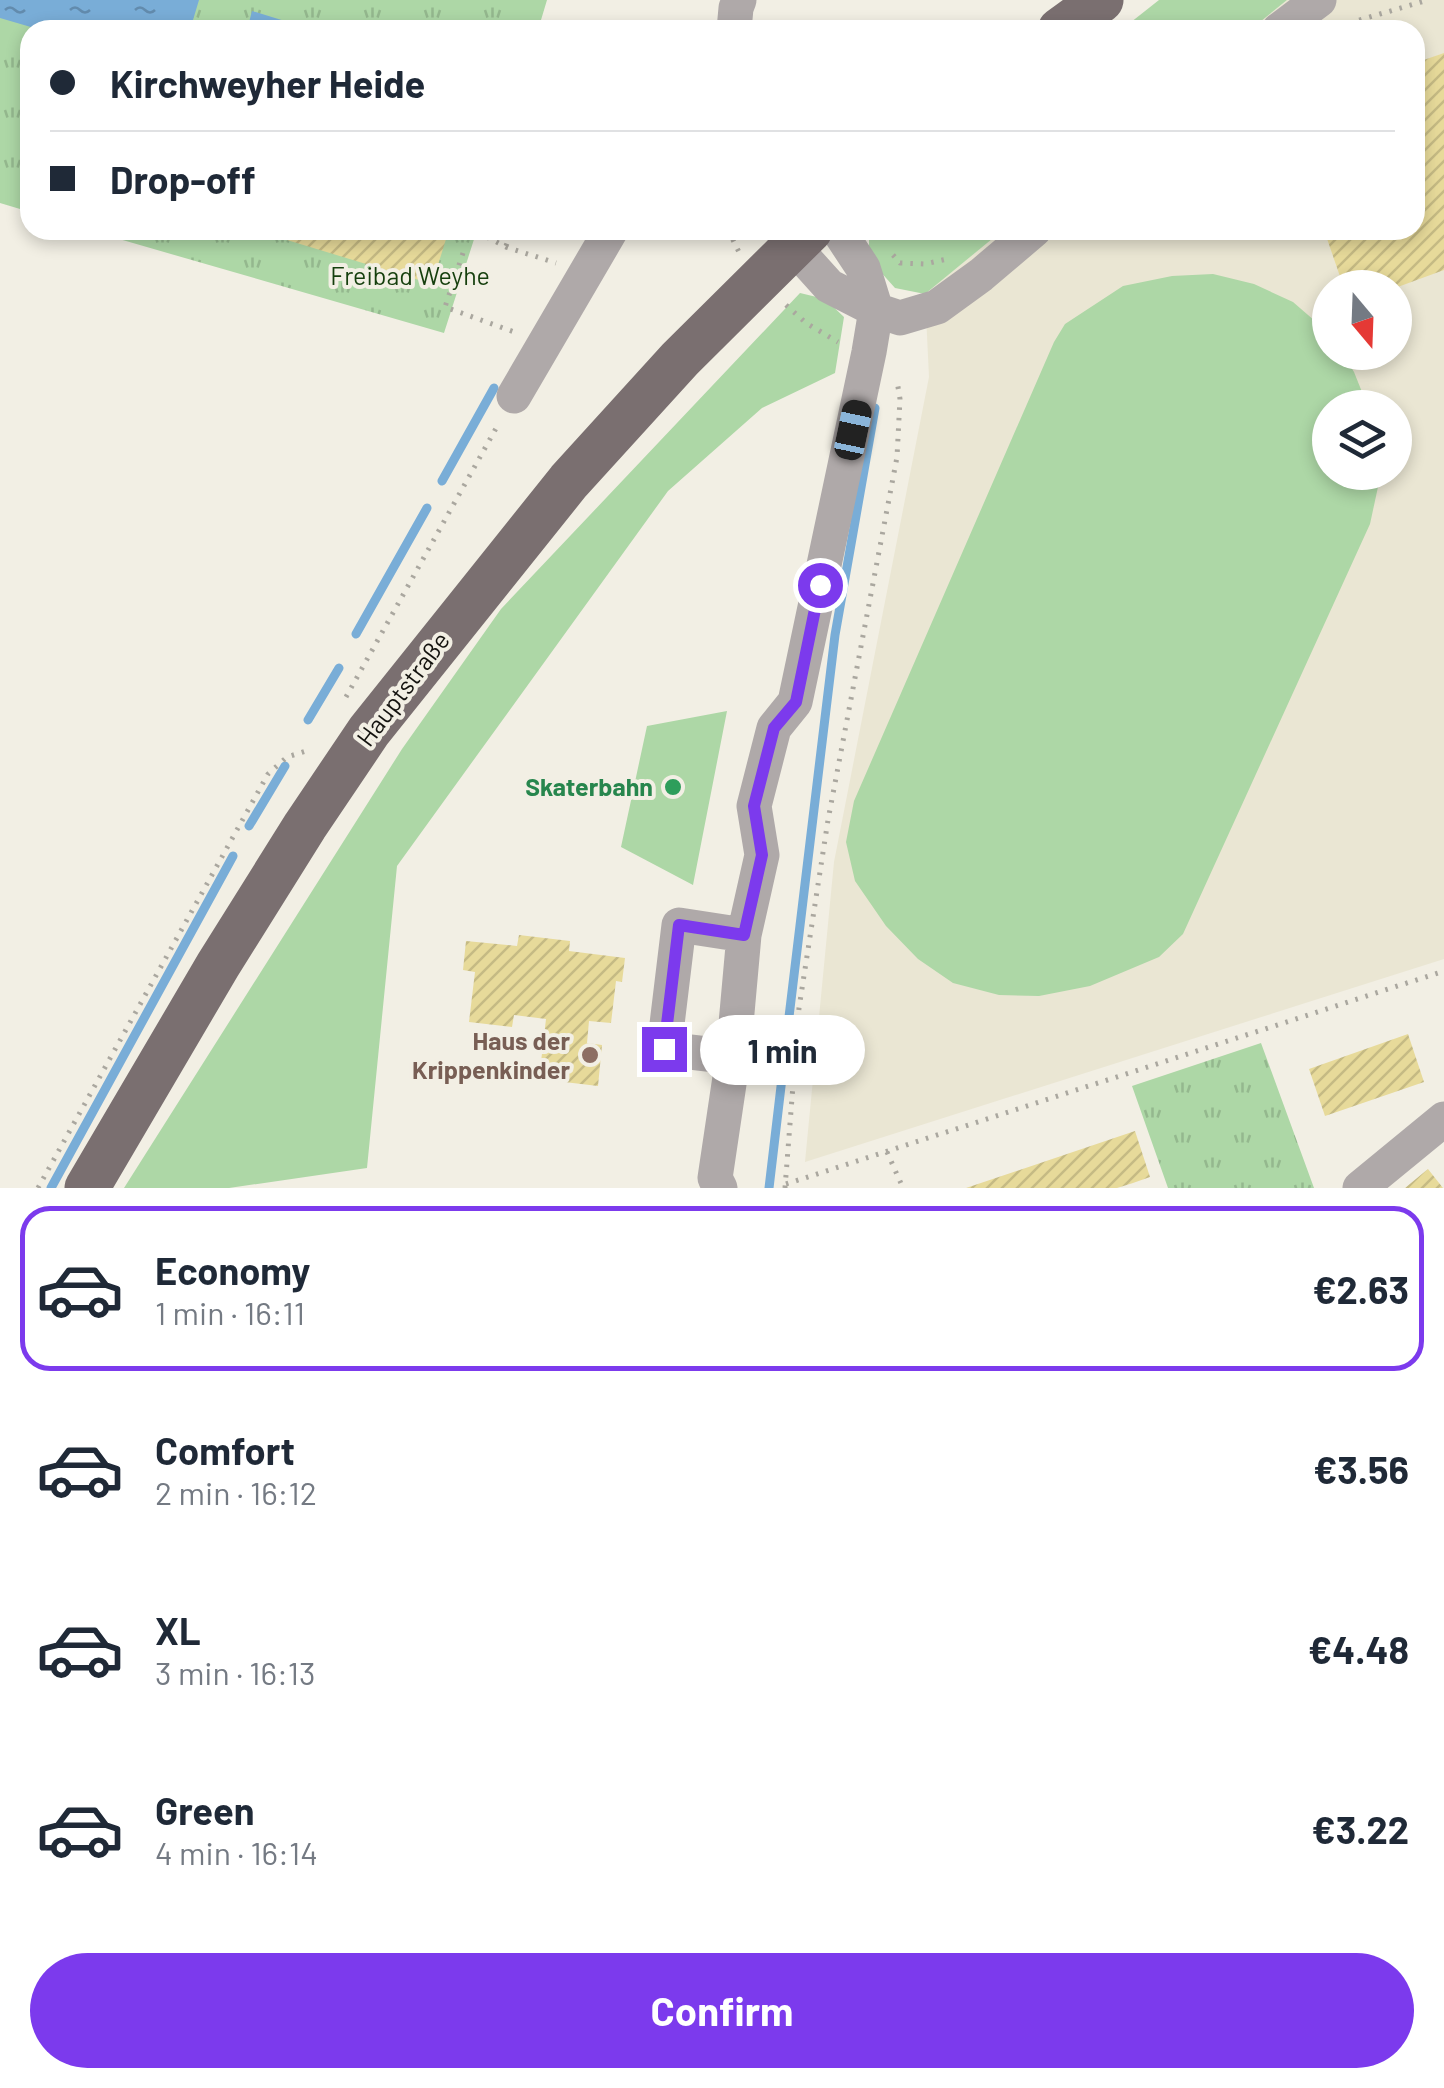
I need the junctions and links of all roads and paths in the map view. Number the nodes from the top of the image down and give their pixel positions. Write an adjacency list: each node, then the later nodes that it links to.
1 (1101, 0): 4 (main road)
2 (1319, 0): 5 (street)
3 (1428, 0): 6 (path)
4 (1074, 20)
5 (1292, 20)
6 (1359, 20)
7 (497, 240): 15 (path)
8 (508, 240): 15 (path)
9 (605, 240): 21 (street)
10 (790, 240): 31 (main road, Hauptstraße)
11 (798, 240): 19 (street, Hauptstraße)
12 (845, 240): 19 (street)
13 (1022, 240): 18 (street)
14 (885, 245): 18 (path)
15 (506, 247): 17 (path)
16 (463, 254): 20 (path)
17 (556, 264)
18 (981, 276): 19 (street)
19 (888, 314): 24 (street); 29 (path)
20 (520, 334)
21 (514, 396): 22 (path)
22 (340, 707)
23 (312, 750): 30 (path)
24 (744, 935): 26 (street); 26 (street)
25 (1444, 971): 28 (path)
26 (733, 1054): 32 (street)
27 (1444, 1119): 34 (street)
28 (887, 1152): 29 (path); 33 (path)
29 (785, 1186)
30 (38, 1188)
31 (87, 1188)
32 (720, 1188)
33 (904, 1188)
34 (1360, 1188)

